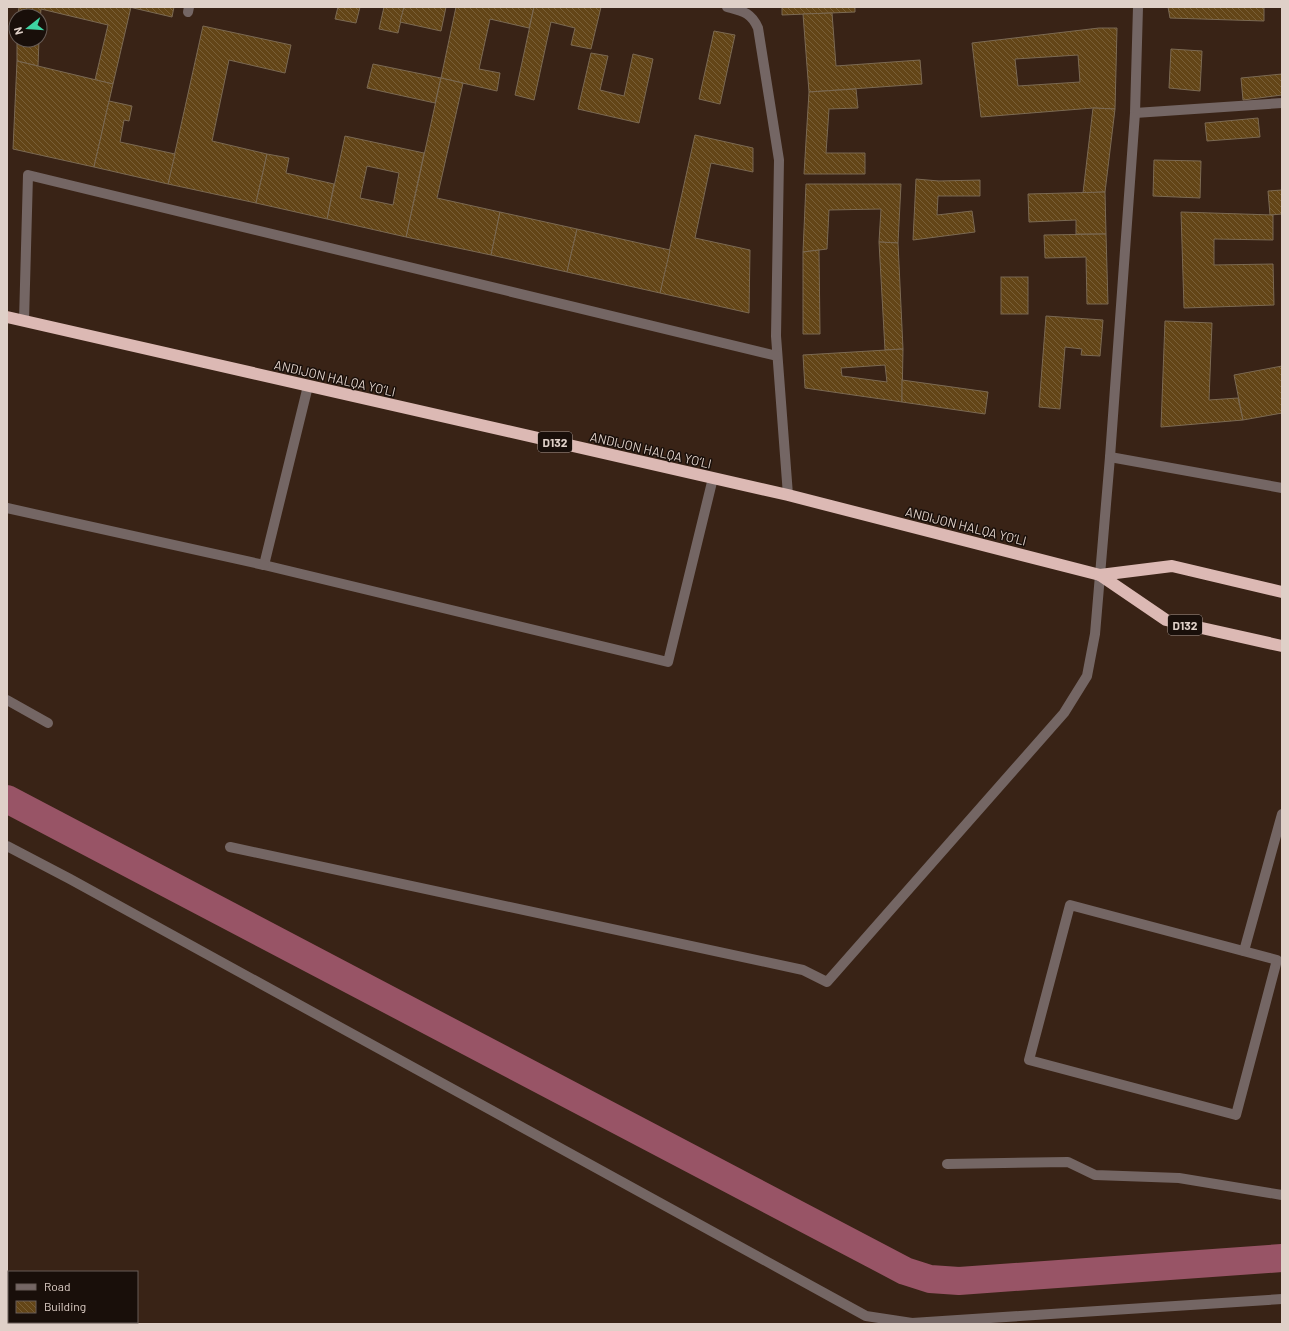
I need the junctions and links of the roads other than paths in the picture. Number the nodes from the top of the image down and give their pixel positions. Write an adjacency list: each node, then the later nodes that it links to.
1 (727, 7): 7 (street)
2 (1138, 7): 4 (street)
3 (1282, 102): 4 (street)
4 (1135, 113): 9 (street)
5 (7, 317): 6 (highway, ANDIJON HALQA YO‘LI / D132)
6 (24, 321): 7 (street); 8 (highway, ANDIJON HALQA YO‘LI / D132)
7 (777, 356): 12 (street)
8 (308, 386): 10 (highway, ANDIJON HALQA YO‘LI / D132); 14 (street)
9 (1110, 457): 11 (street); 15 (street)
10 (713, 478): 12 (highway, ANDIJON HALQA YO‘LI / D132); 14 (street)
11 (1282, 488)
12 (788, 496): 15 (highway, ANDIJON HALQA YO‘LI / D132)
13 (7, 508): 14 (street)
14 (264, 565)
15 (1100, 575): 16 (highway, ANDIJON HALQA YO‘LI / D132); 17 (highway, ANDIJON HALQA YO‘LI / D132); 22 (street)
16 (1282, 592)
17 (1282, 646)
18 (7, 700): 19 (street)
19 (48, 723)
20 (1282, 814): 23 (street)
21 (7, 846): 26 (street)
22 (230, 847)
23 (1244, 951): 23 (street)
24 (947, 1164): 25 (street)
25 (1282, 1195)
26 (1282, 1298)

